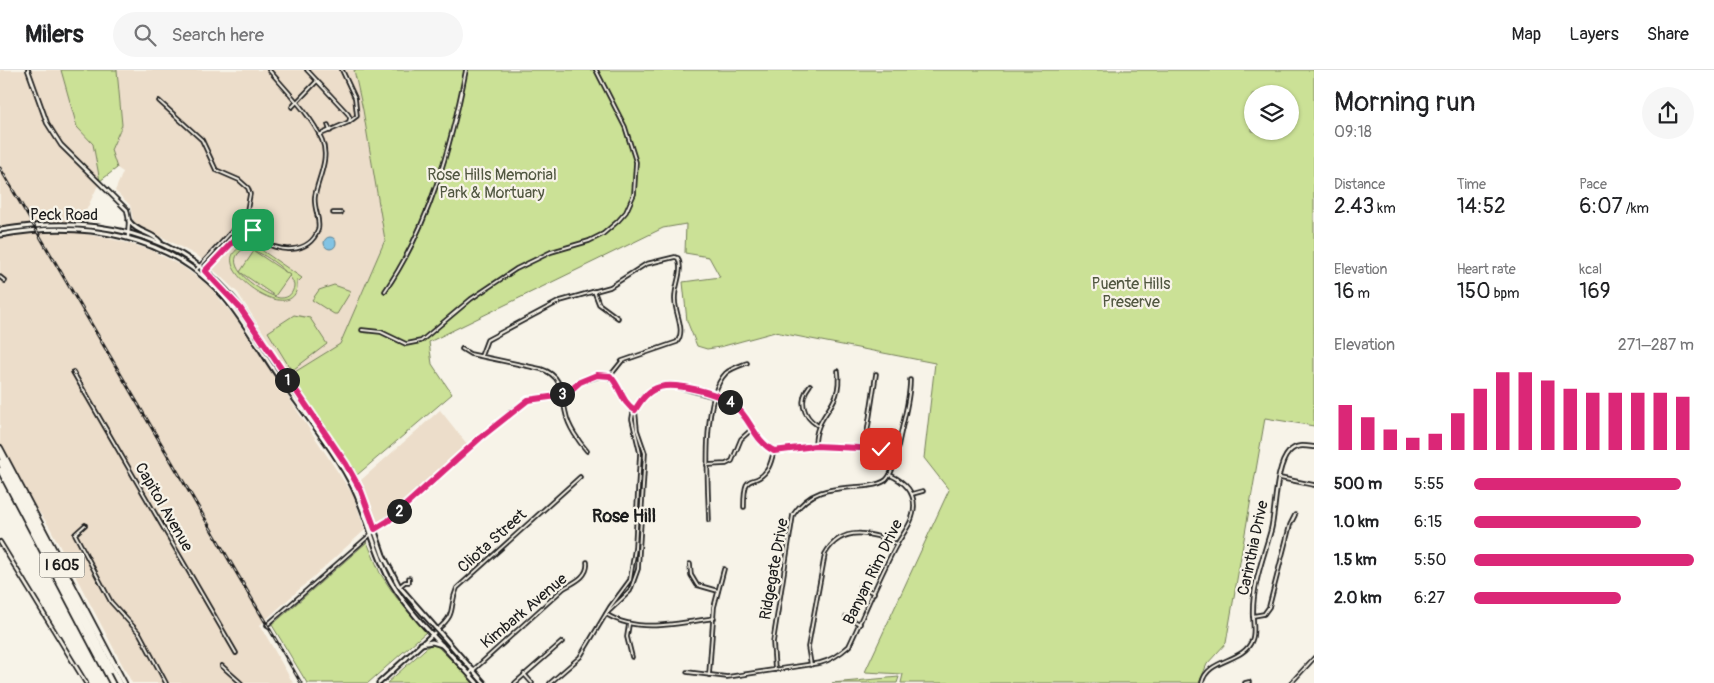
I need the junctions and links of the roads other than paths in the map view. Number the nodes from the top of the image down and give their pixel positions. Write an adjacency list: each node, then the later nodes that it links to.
1 (28, 70): 18 (street)
2 (268, 70): 9 (street)
3 (307, 70): 7 (street)
4 (342, 70): 11 (street)
5 (466, 70): 33 (street)
6 (596, 70): 36 (street)
7 (317, 81): 9 (street); 11 (street)
8 (159, 101): 17 (street)
9 (297, 103): 10 (street); 14 (street)
10 (292, 107)
11 (349, 122): 13 (street)
12 (328, 125): 13 (street)
13 (330, 130): 14 (street)
14 (318, 136): 20 (street)
15 (333, 213): 16 (street)
16 (341, 213)
17 (246, 216): 19 (street); 27 (street)
18 (129, 221): 22 (street); 26 (main road)
19 (249, 222): 20 (street); 23 (street)
20 (252, 227): 23 (street)
21 (0, 230): 22 (main road, Peck Road)
22 (129, 231): 25 (street); 26 (main road, Peck Road)
23 (243, 231): 29 (street)
24 (0, 235): 25 (main road, Peck Road)
25 (128, 237): 28 (main road, Peck Road)
26 (160, 243): 27 (main road)
27 (199, 266): 28 (street); 29 (main road)
28 (196, 270): 30 (main road, Peck Road)
29 (205, 271): 30 (street); 66 (main road)
30 (201, 275): 60 (main road, Peck Road)
31 (0, 277): 32 (street)
32 (6, 281)
33 (385, 291)
34 (594, 291): 35 (street); 38 (street); 43 (street)
35 (618, 318)
36 (362, 330)
37 (462, 349): 38 (street)
38 (481, 356): 46 (street)
39 (747, 363): 47 (street)
40 (838, 371): 49 (street)
41 (73, 372): 97 (street, Capitol Avenue)
42 (876, 374): 52 (street)
43 (610, 376): 46 (street); 48 (street)
44 (910, 380): 57 (street)
45 (810, 385): 49 (street)
46 (563, 394): 55 (street); 74 (street)
47 (716, 396): 48 (street); 50 (street); 61 (street)
48 (635, 410): 86 (street); 86 (street)
49 (817, 426): 51 (street)
50 (752, 429): 56 (street); 61 (street)
51 (815, 446): 52 (street); 56 (street)
52 (865, 447): 57 (street)
53 (0, 448): 112 (highway, I 605)
54 (1314, 448): 65 (street, Carinthia Drive)
55 (587, 451)
56 (774, 451): 70 (street)
57 (896, 452): 63 (street)
58 (0, 454): 111 (highway)
59 (0, 462): 111 (highway)
60 (339, 462): 66 (main road); 75 (main road)
61 (708, 465): 72 (street)
62 (0, 470): 110 (highway, I 605)
63 (890, 475): 69 (street); 103 (street, Ridgegate Drive)
64 (580, 477): 93 (street, Cliota Street)
65 (1280, 478): 67 (street); 87 (street, Carinthia Drive)
66 (356, 480): 74 (main road)
67 (1314, 485)
68 (923, 491): 69 (street)
69 (912, 494): 77 (street, Banyan Rim Drive)
70 (744, 507)
71 (1295, 516): 87 (street)
72 (709, 520)
73 (84, 525): 113 (street)
74 (375, 529): 75 (street); 83 (main road)
75 (371, 533): 83 (main road); 92 (street)
76 (0, 542): 109 (street)
77 (897, 544): 85 (street, Banyan Rim Drive); 100 (street)
78 (587, 562): 102 (street, Kimbark Avenue)
79 (690, 564): 84 (street)
80 (724, 569): 84 (street)
81 (404, 583): 83 (street)
82 (860, 586): 85 (street)
83 (397, 588): 93 (main road); 93 (main road)
84 (718, 591): 89 (street)
85 (874, 593): 91 (street, Banyan Rim Drive)
86 (606, 614): 90 (street); 120 (street)
87 (1253, 616): 121 (street, Carinthia Drive)
88 (846, 617): 91 (street)
89 (714, 618): 90 (street); 107 (street)
90 (629, 624): 98 (street)
91 (860, 624): 100 (street, Banyan Rim Drive)
92 (267, 625)
93 (435, 632): 95 (main road); 96 (main road); 102 (main road)
94 (562, 642): 106 (street)
95 (420, 644): 96 (main road); 115 (main road)
96 (443, 645): 105 (main road)
97 (236, 652)
98 (632, 657)
99 (1314, 658): 123 (street)
100 (811, 665): 103 (street, Banyan Rim Drive)
101 (222, 666): 114 (street)
102 (474, 669): 105 (street, Kimbark Avenue); 117 (main road)
103 (775, 670): 107 (street, Banyan Rim Drive)
104 (687, 672): 107 (street, Banyan Rim Drive)
105 (469, 674): 116 (main road)
106 (524, 674): 118 (street); 119 (street)
107 (709, 675)
108 (1249, 682): 122 (street)
109 (86, 683)
110 (112, 683)
111 (118, 683)
112 (124, 683)
113 (166, 683)
114 (241, 683)
115 (379, 683)
116 (477, 683)
117 (484, 683)
118 (515, 683)
119 (532, 683)
120 (550, 683)
121 (1202, 683)
122 (1245, 683)
123 (1291, 683)

